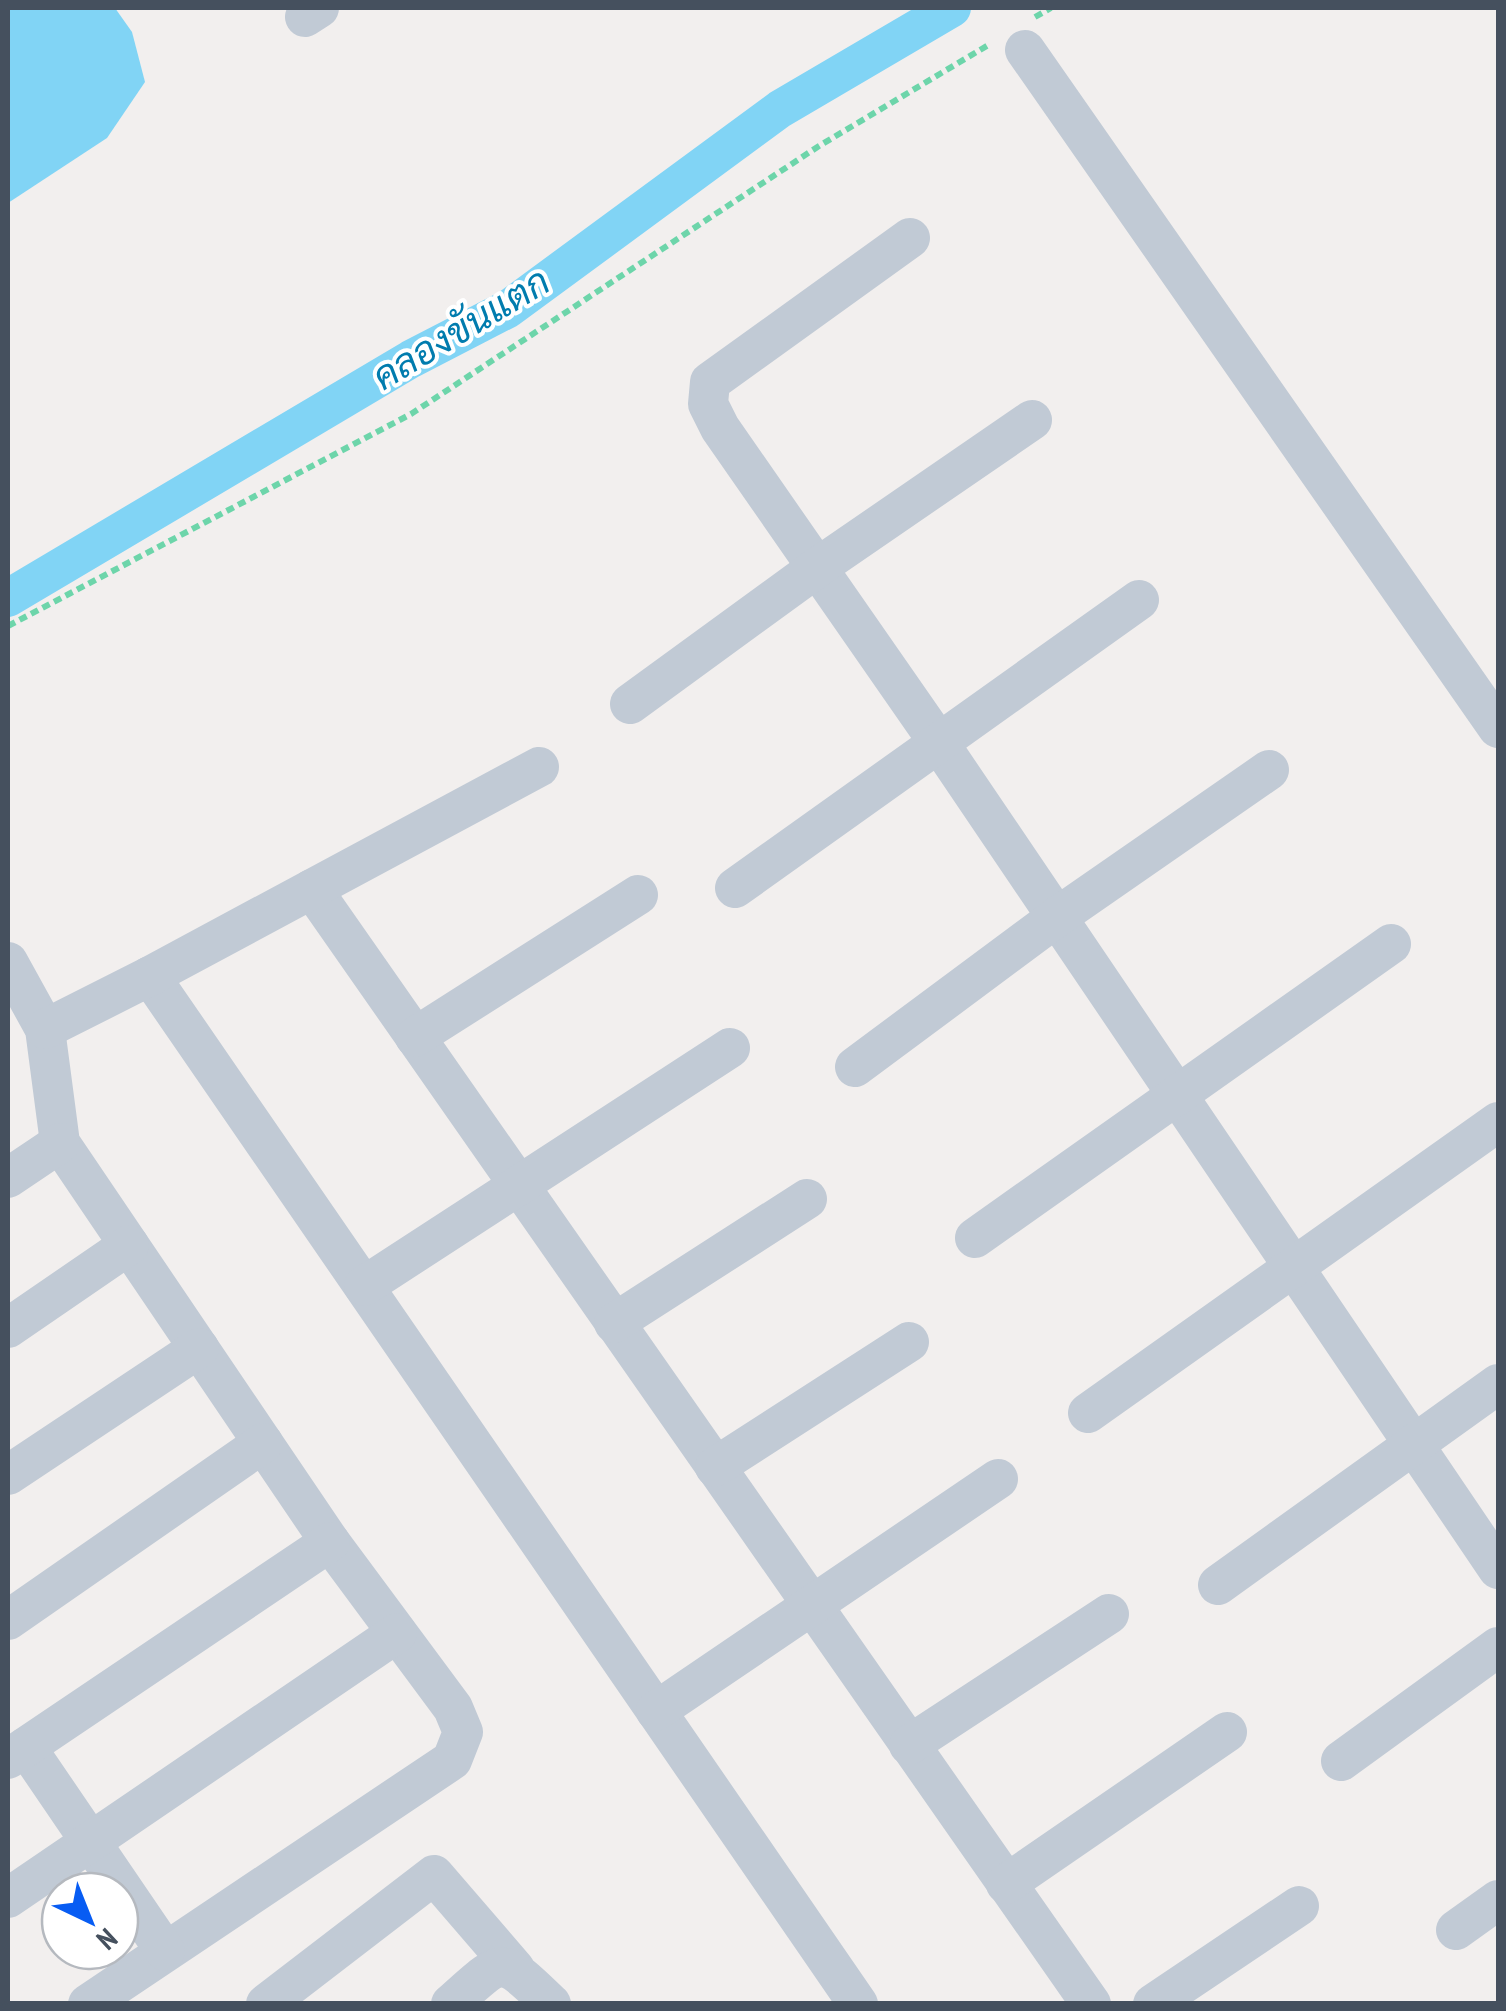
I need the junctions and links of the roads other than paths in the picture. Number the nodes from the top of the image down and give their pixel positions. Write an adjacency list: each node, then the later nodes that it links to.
1 (1020, 35): 7 (street)
2 (910, 238): 4 (street)
3 (1032, 420): 4 (street)
4 (818, 567): 6 (street); 8 (street)
5 (1140, 600): 8 (street)
6 (630, 704)
7 (1498, 728)
8 (939, 743): 11 (street); 14 (street)
9 (539, 767): 12 (street)
10 (1269, 770): 14 (street)
11 (735, 888)
12 (312, 890): 17 (street); 19 (street)
13 (638, 895): 19 (street)
14 (1057, 917): 21 (street); 22 (street)
15 (1391, 944): 22 (street)
16 (8, 962): 18 (street)
17 (150, 976): 18 (street); 31 (street)
18 (45, 1029): 24 (street)
19 (415, 1038): 26 (street)
20 (730, 1048): 26 (street)
21 (854, 1066)
22 (1177, 1094): 28 (street); 30 (street)
23 (1498, 1122): 30 (street)
24 (60, 1143): 25 (street); 29 (street)
25 (8, 1178)
26 (519, 1186): 31 (street); 32 (street)
27 (807, 1199): 32 (street)
28 (976, 1238)
29 (129, 1245): 33 (street); 35 (street)
30 (1293, 1270): 37 (street); 39 (street)
31 (364, 1286): 51 (street)
32 (614, 1323): 40 (street)
33 (8, 1328)
34 (909, 1342): 40 (street)
35 (199, 1348): 38 (street); 41 (street)
36 (1498, 1384): 39 (street)
37 (1088, 1413)
38 (263, 1443): 43 (street); 48 (street)
39 (1414, 1445): 44 (street); 45 (street)
40 (715, 1467): 46 (street)
41 (8, 1475)
42 (998, 1479): 46 (street)
43 (330, 1542): 49 (street); 54 (street)
44 (1498, 1570)
45 (1218, 1585)
46 (812, 1605): 51 (street); 53 (street)
47 (1109, 1614): 53 (street)
48 (8, 1620)
49 (397, 1633): 56 (street); 62 (street)
50 (1498, 1647): 55 (street)
51 (656, 1711): 68 (street)
52 (1227, 1732): 57 (street)
53 (909, 1745): 57 (street)
54 (17, 1753): 56 (street)
55 (1341, 1761)
56 (90, 1841): 58 (street); 62 (street)
57 (1006, 1884): 69 (street)
58 (8, 1898)
59 (1498, 1900): 61 (street)
60 (1299, 1906): 70 (street)
61 (1456, 1930)
62 (165, 1951): 64 (street)
63 (515, 1969): 65 (street); 66 (street); 67 (street)
64 (88, 2004)
65 (266, 2004)
66 (451, 2004)
67 (550, 2004)
68 (858, 2004)
69 (1091, 2004)
70 (1153, 2004)

